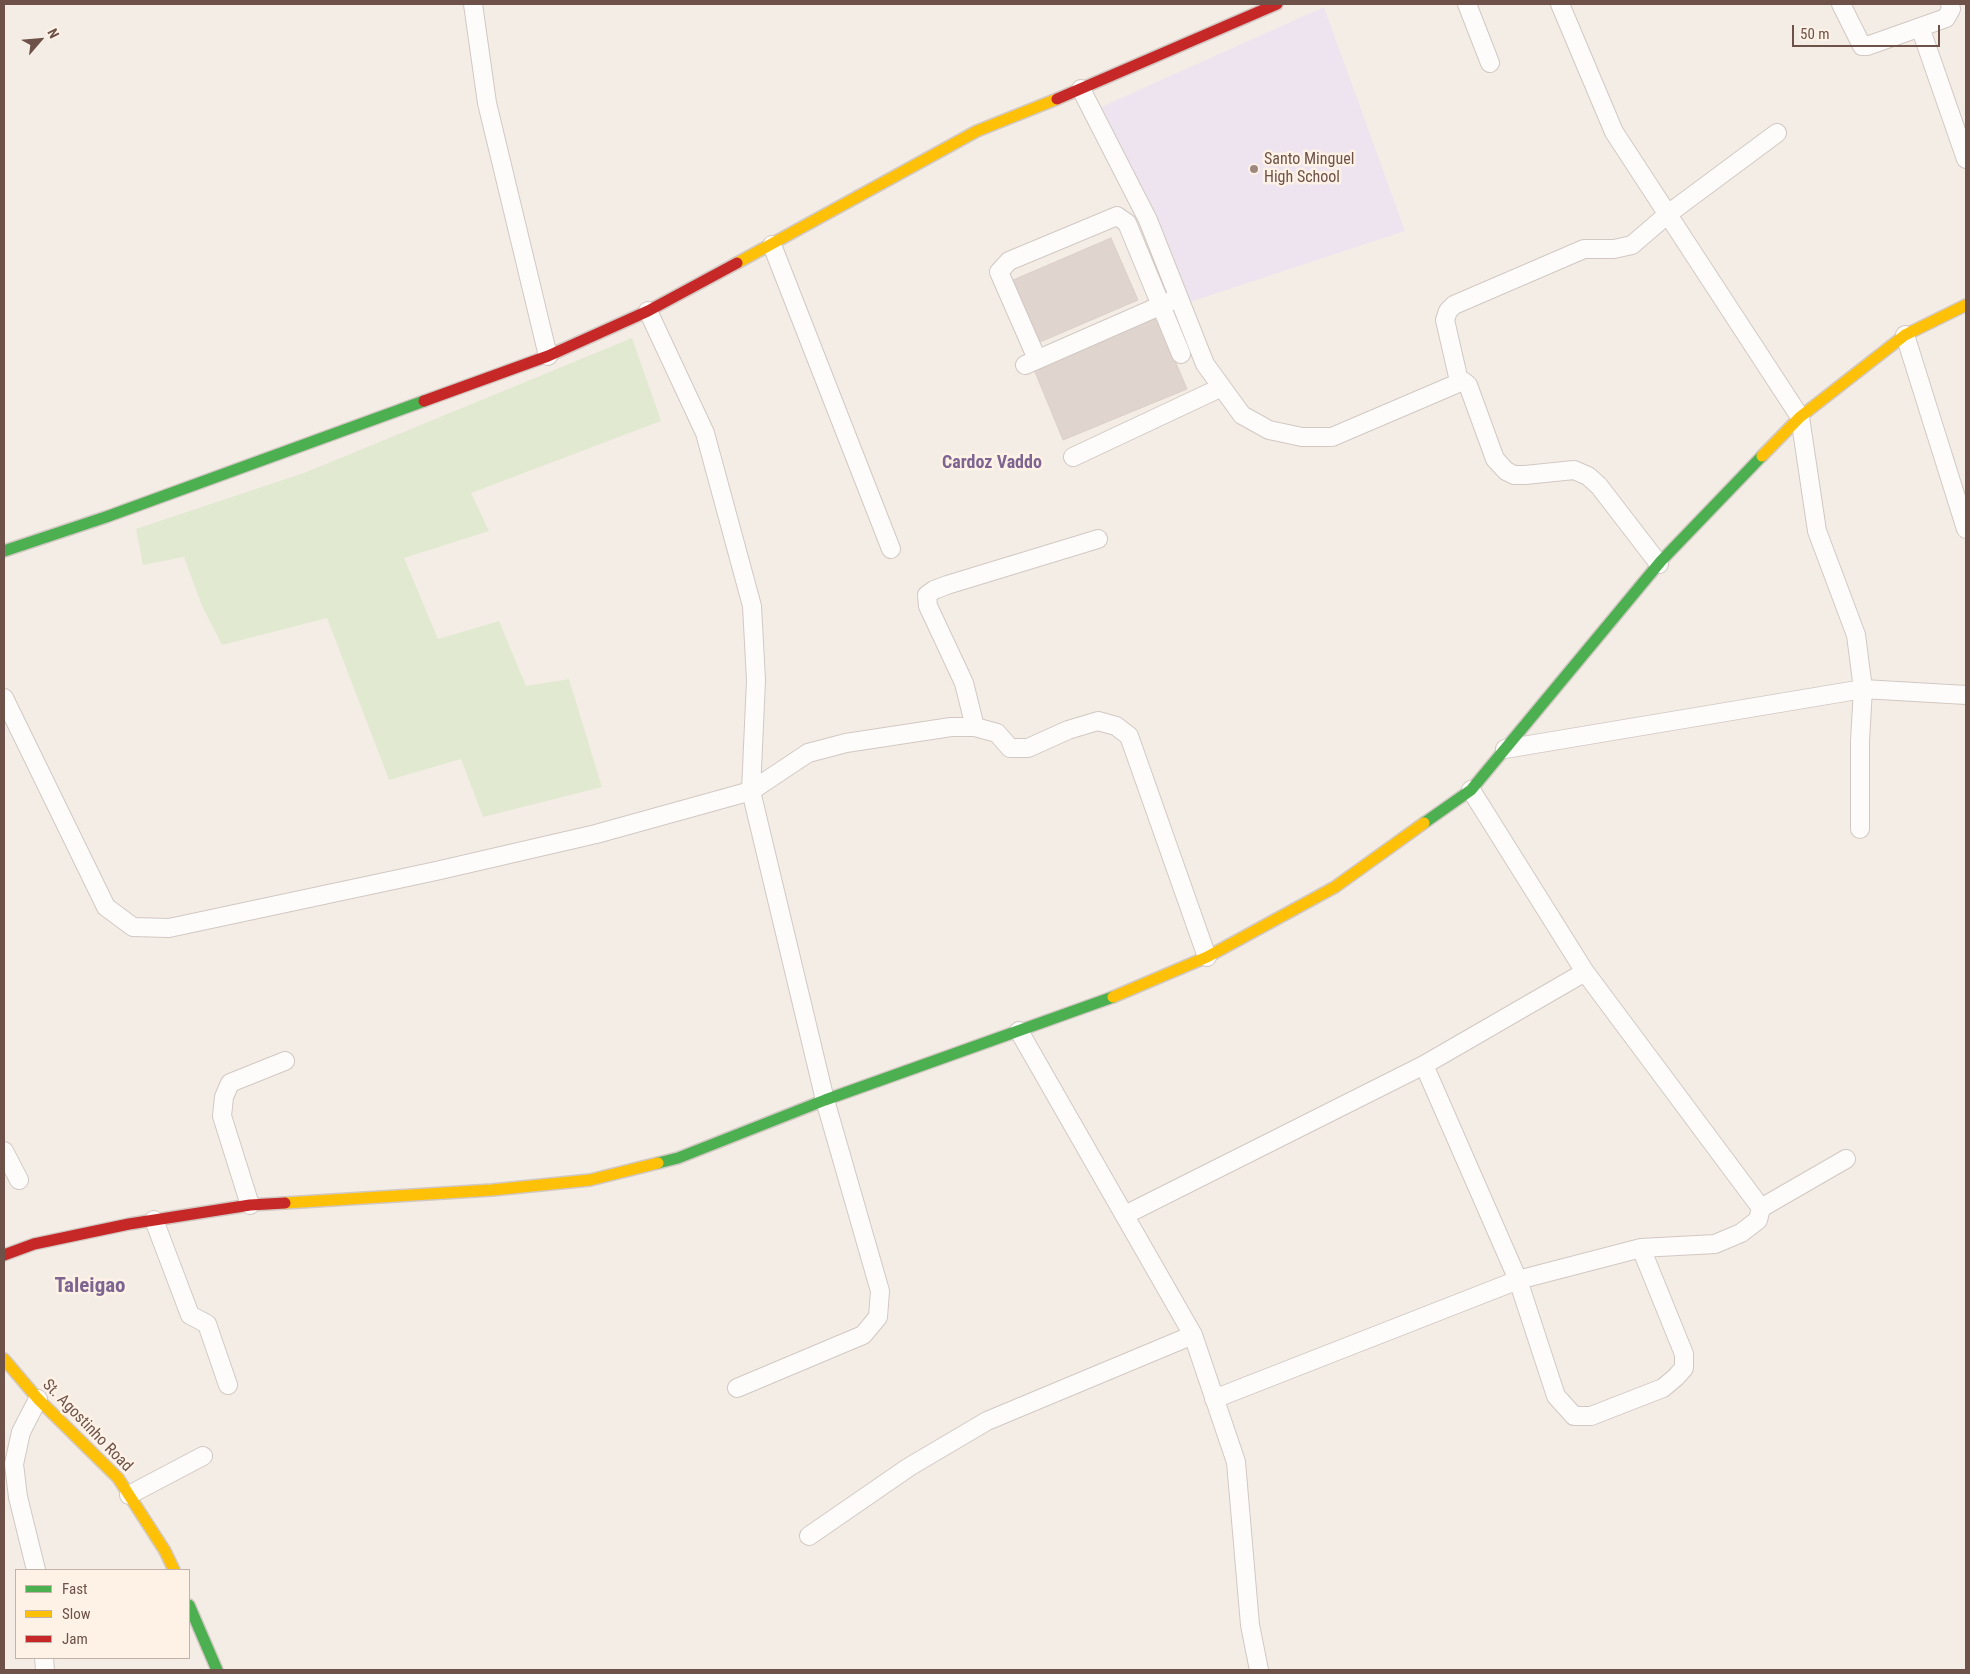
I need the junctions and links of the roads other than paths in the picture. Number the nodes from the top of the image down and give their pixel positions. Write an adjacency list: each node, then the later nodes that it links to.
1 (473, 4): 20 (street)
2 (1277, 4): 9 (main road)
3 (1467, 4): 8 (street)
4 (1560, 4): 12 (street)
5 (1841, 4): 7 (street)
6 (1950, 4): 7 (street)
7 (1920, 28): 11 (street)
8 (1490, 63)
9 (1081, 89): 13 (main road); 14 (street)
10 (1777, 133): 12 (street)
11 (1966, 159)
12 (1668, 214): 21 (street); 23 (street)
13 (772, 245): 17 (main road); 27 (street)
14 (1178, 297): 15 (street); 22 (street)
15 (1160, 305): 15 (street); 19 (street)
16 (1966, 305): 18 (main road)
17 (648, 310): 20 (main road); 36 (street)
18 (1905, 335): 23 (main road); 25 (street)
19 (1181, 354)
20 (548, 356): 28 (main road)
21 (1459, 381): 22 (street); 29 (street)
22 (1222, 386): 24 (street)
23 (1800, 417): 29 (main road); 30 (street)
24 (1073, 457)
25 (1966, 529)
26 (1098, 539): 33 (street)
27 (891, 549)
28 (4, 551)
29 (1659, 564): 34 (main road)
30 (1864, 690): 31 (street); 34 (street); 37 (street)
31 (1966, 695)
32 (4, 698): 36 (street)
33 (975, 727): 36 (street); 38 (street)
34 (1506, 749): 35 (main road)
35 (1471, 790): 38 (main road); 39 (street)
36 (751, 791): 43 (street)
37 (1860, 829)
38 (1207, 957): 40 (main road)
39 (1585, 972): 42 (street); 48 (street)
40 (1019, 1031): 43 (main road); 49 (street)
41 (285, 1061): 47 (street)
42 (1424, 1065): 49 (street); 53 (street)
43 (825, 1100): 47 (main road); 57 (street)
44 (4, 1151): 46 (street)
45 (1846, 1159): 48 (street)
46 (19, 1180)
47 (250, 1205): 50 (main road)
48 (1761, 1208): 51 (street)
49 (1125, 1215): 54 (street)
50 (154, 1220): 52 (main road); 56 (street)
51 (1641, 1248): 53 (street); 53 (street)
52 (4, 1254)
53 (1518, 1280): 59 (street)
54 (1193, 1334): 59 (street); 62 (street)
55 (4, 1359): 58 (main road, St. Agostinho Road)
56 (228, 1384)
57 (737, 1388)
58 (38, 1399): 61 (main road, St. Agostinho Road); 63 (street)
59 (1214, 1399): 67 (street)
60 (203, 1456): 61 (street)
61 (129, 1495): 64 (main road, St. Agostinho Road)
62 (809, 1536)
63 (36, 1569)
64 (174, 1569)
65 (190, 1607): 66 (main road)
66 (218, 1670)
67 (1259, 1670)

